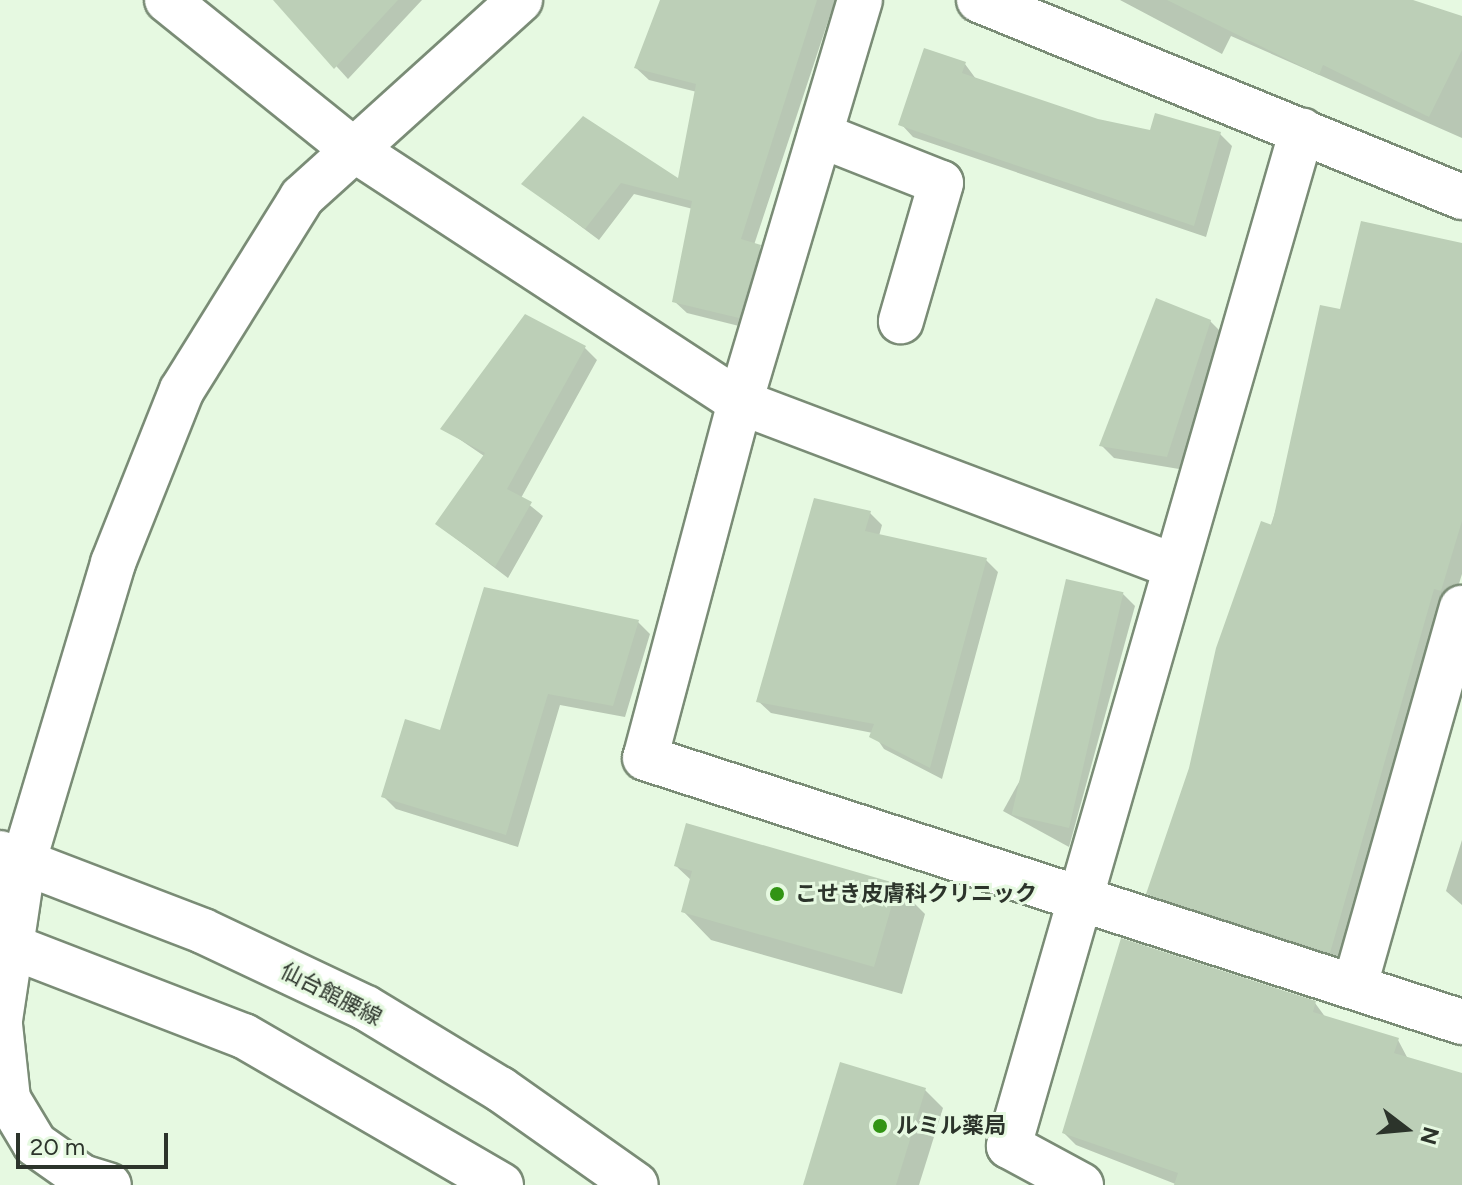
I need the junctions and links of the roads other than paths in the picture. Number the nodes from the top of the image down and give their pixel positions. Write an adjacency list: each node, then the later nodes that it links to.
1 (167, 0): 7 (street)
2 (520, 0): 7 (street)
3 (860, 0): 6 (street)
4 (979, 0): 5 (street)
5 (1302, 130): 8 (street); 11 (street)
6 (820, 135): 9 (street); 10 (street)
7 (350, 147): 10 (street); 13 (street)
8 (1462, 197)
9 (901, 321)
10 (740, 402): 11 (street); 14 (street)
11 (1172, 565): 14 (street)
12 (1462, 608): 16 (street)
13 (12, 856): 15 (street); 21 (street, 仙台館腰線)
14 (1084, 894): 16 (street); 22 (street)
15 (4, 944): 18 (street); 20 (street)
16 (1355, 985): 17 (street)
17 (1462, 1022)
18 (0, 1023): 19 (street)
19 (109, 1185)
20 (501, 1185)
21 (636, 1185)
22 (1081, 1185)

